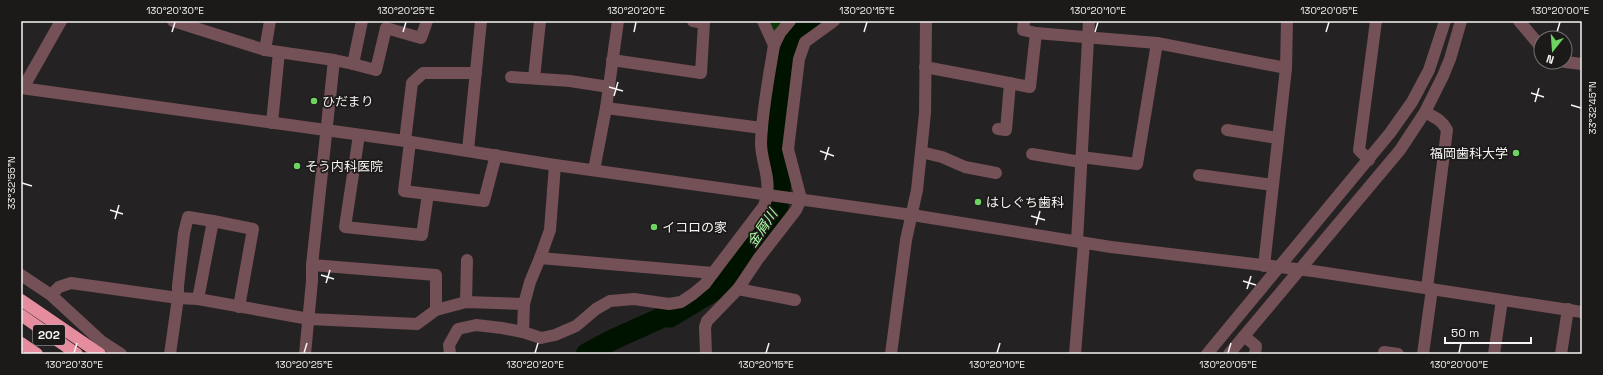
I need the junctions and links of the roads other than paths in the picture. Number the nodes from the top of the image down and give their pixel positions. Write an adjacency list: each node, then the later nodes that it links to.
1 (61, 21): 38 (street)
2 (173, 21): 26 (street)
3 (270, 21): 26 (street)
4 (362, 21): 30 (street)
5 (427, 21): 30 (street)
6 (481, 21): 33 (street)
7 (540, 21): 35 (street)
8 (618, 21): 29 (street)
9 (693, 21): 29 (street)
10 (763, 21): 25 (street)
11 (790, 21): 25 (street)
12 (834, 21): 62 (street)
13 (926, 21): 31 (street)
14 (1024, 21): 21 (street)
15 (1089, 21): 22 (street)
16 (1287, 21): 32 (street)
17 (1376, 21): 54 (street)
18 (1445, 21): 54 (street)
19 (1461, 21): 40 (street)
20 (1519, 21): 23 (street)
21 (1036, 33): 22 (street); 36 (street)
22 (1087, 38): 24 (street); 53 (street)
23 (1533, 38)
24 (1157, 43): 32 (street); 53 (street)
25 (774, 45): 42 (street)
26 (265, 50): 27 (street)
27 (279, 52): 28 (street); 41 (street)
28 (334, 60): 30 (street); 45 (street)
29 (612, 60): 37 (street)
30 (353, 64)
31 (925, 67): 36 (street); 50 (street)
32 (1286, 68): 47 (street)
33 (476, 73): 48 (street); 49 (street)
34 (511, 77): 35 (street)
35 (534, 78): 37 (street)
36 (1010, 83): 43 (street)
37 (608, 87): 39 (street)
38 (22, 88): 41 (street)
39 (606, 108): 42 (street); 56 (street)
40 (1425, 112): 71 (street); 75 (street)
41 (272, 123): 45 (street)
42 (762, 128): 61 (street)
43 (998, 129)
44 (1226, 130): 47 (street)
45 (327, 131): 46 (street); 68 (street)
46 (359, 135): 48 (street); 60 (street)
47 (1278, 138): 59 (street)
48 (408, 141): 49 (street); 60 (street)
49 (468, 150): 52 (street)
50 (921, 152): 57 (street); 63 (street)
51 (1032, 154): 53 (street)
52 (496, 155): 55 (street); 60 (street)
53 (1081, 160): 65 (street)
54 (1369, 160): 70 (street)
55 (555, 165): 56 (street); 66 (street)
56 (594, 170): 61 (street)
57 (996, 173)
58 (1199, 175): 59 (street)
59 (1273, 185): 69 (street)
60 (428, 194)
61 (767, 194): 62 (street); 72 (street)
62 (801, 199): 63 (street); 74 (street)
63 (912, 215): 65 (street); 105 (street)
64 (214, 221): 77 (street); 78 (street); 84 (street)
65 (1080, 242): 69 (street); 106 (street)
66 (540, 258): 72 (street); 83 (street)
67 (467, 260): 82 (street)
68 (312, 265): 85 (street); 89 (street)
69 (1264, 266): 70 (street)
70 (1279, 267): 71 (street); 107 (street)
71 (1298, 269): 75 (street); 92 (street)
72 (712, 273): 91 (street)
73 (21, 275): 76 (street)
74 (738, 289): 80 (street); 104 (street)
75 (1430, 289): 81 (street); 112 (street)
76 (51, 295): 77 (street); 100 (street)
77 (178, 298): 78 (street); 101 (street)
78 (198, 299): 84 (street)
79 (21, 300): 99 (highway)
80 (795, 300)
81 (1502, 300): 86 (street); 113 (street)
82 (466, 302): 83 (street); 85 (street)
83 (524, 304): 91 (street)
84 (239, 306): 89 (street)
85 (436, 310): 89 (street)
86 (1568, 310): 87 (street); 114 (street)
87 (1582, 312)
88 (21, 315): 98 (highway, 202)
89 (309, 318): 102 (street)
90 (21, 320): 97 (highway)
91 (523, 332): 103 (street)
92 (1244, 336): 108 (street); 109 (street)
93 (21, 343): 96 (highway)
94 (21, 348): 95 (highway, 202)
95 (30, 354)
96 (37, 354)
97 (72, 354)
98 (77, 354)
99 (100, 354)
100 (121, 354)
101 (170, 354)
102 (305, 354)
103 (450, 354)
104 (706, 354)
105 (891, 354)
106 (1075, 354)
107 (1207, 354)
108 (1229, 354)
109 (1255, 354)
110 (1384, 354): 111 (street)
111 (1398, 354)
112 (1423, 354)
113 (1494, 354)
114 (1561, 354)

